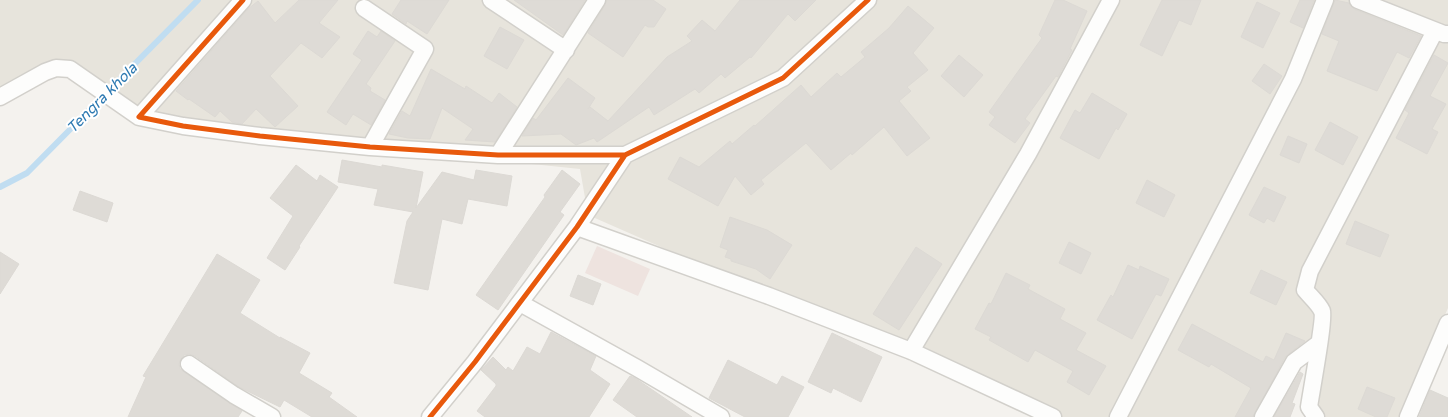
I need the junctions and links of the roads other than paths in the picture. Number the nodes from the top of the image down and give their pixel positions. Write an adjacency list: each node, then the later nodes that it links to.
1 (243, 0): 12 (street)
2 (491, 0): 10 (street)
3 (597, 0): 10 (street)
4 (868, 0): 15 (street)
5 (1111, 0): 20 (street)
6 (1325, 0): 26 (street)
7 (1358, 0): 9 (street)
8 (364, 8): 13 (street)
9 (1441, 32): 19 (street)
10 (566, 50): 14 (street)
11 (0, 97): 12 (street)
12 (138, 116): 13 (street)
13 (370, 147): 14 (street)
14 (498, 155): 15 (street)
15 (625, 155): 16 (street)
16 (577, 226): 17 (street); 20 (street)
17 (520, 303): 24 (street); 25 (street)
18 (1448, 324): 29 (street)
19 (1318, 344): 27 (street); 28 (street)
20 (911, 351): 22 (street)
21 (189, 364): 23 (street)
22 (1049, 416)
23 (272, 417)
24 (430, 417)
25 (721, 417)
26 (1118, 417)
27 (1264, 417)
28 (1316, 417)
29 (1408, 417)

